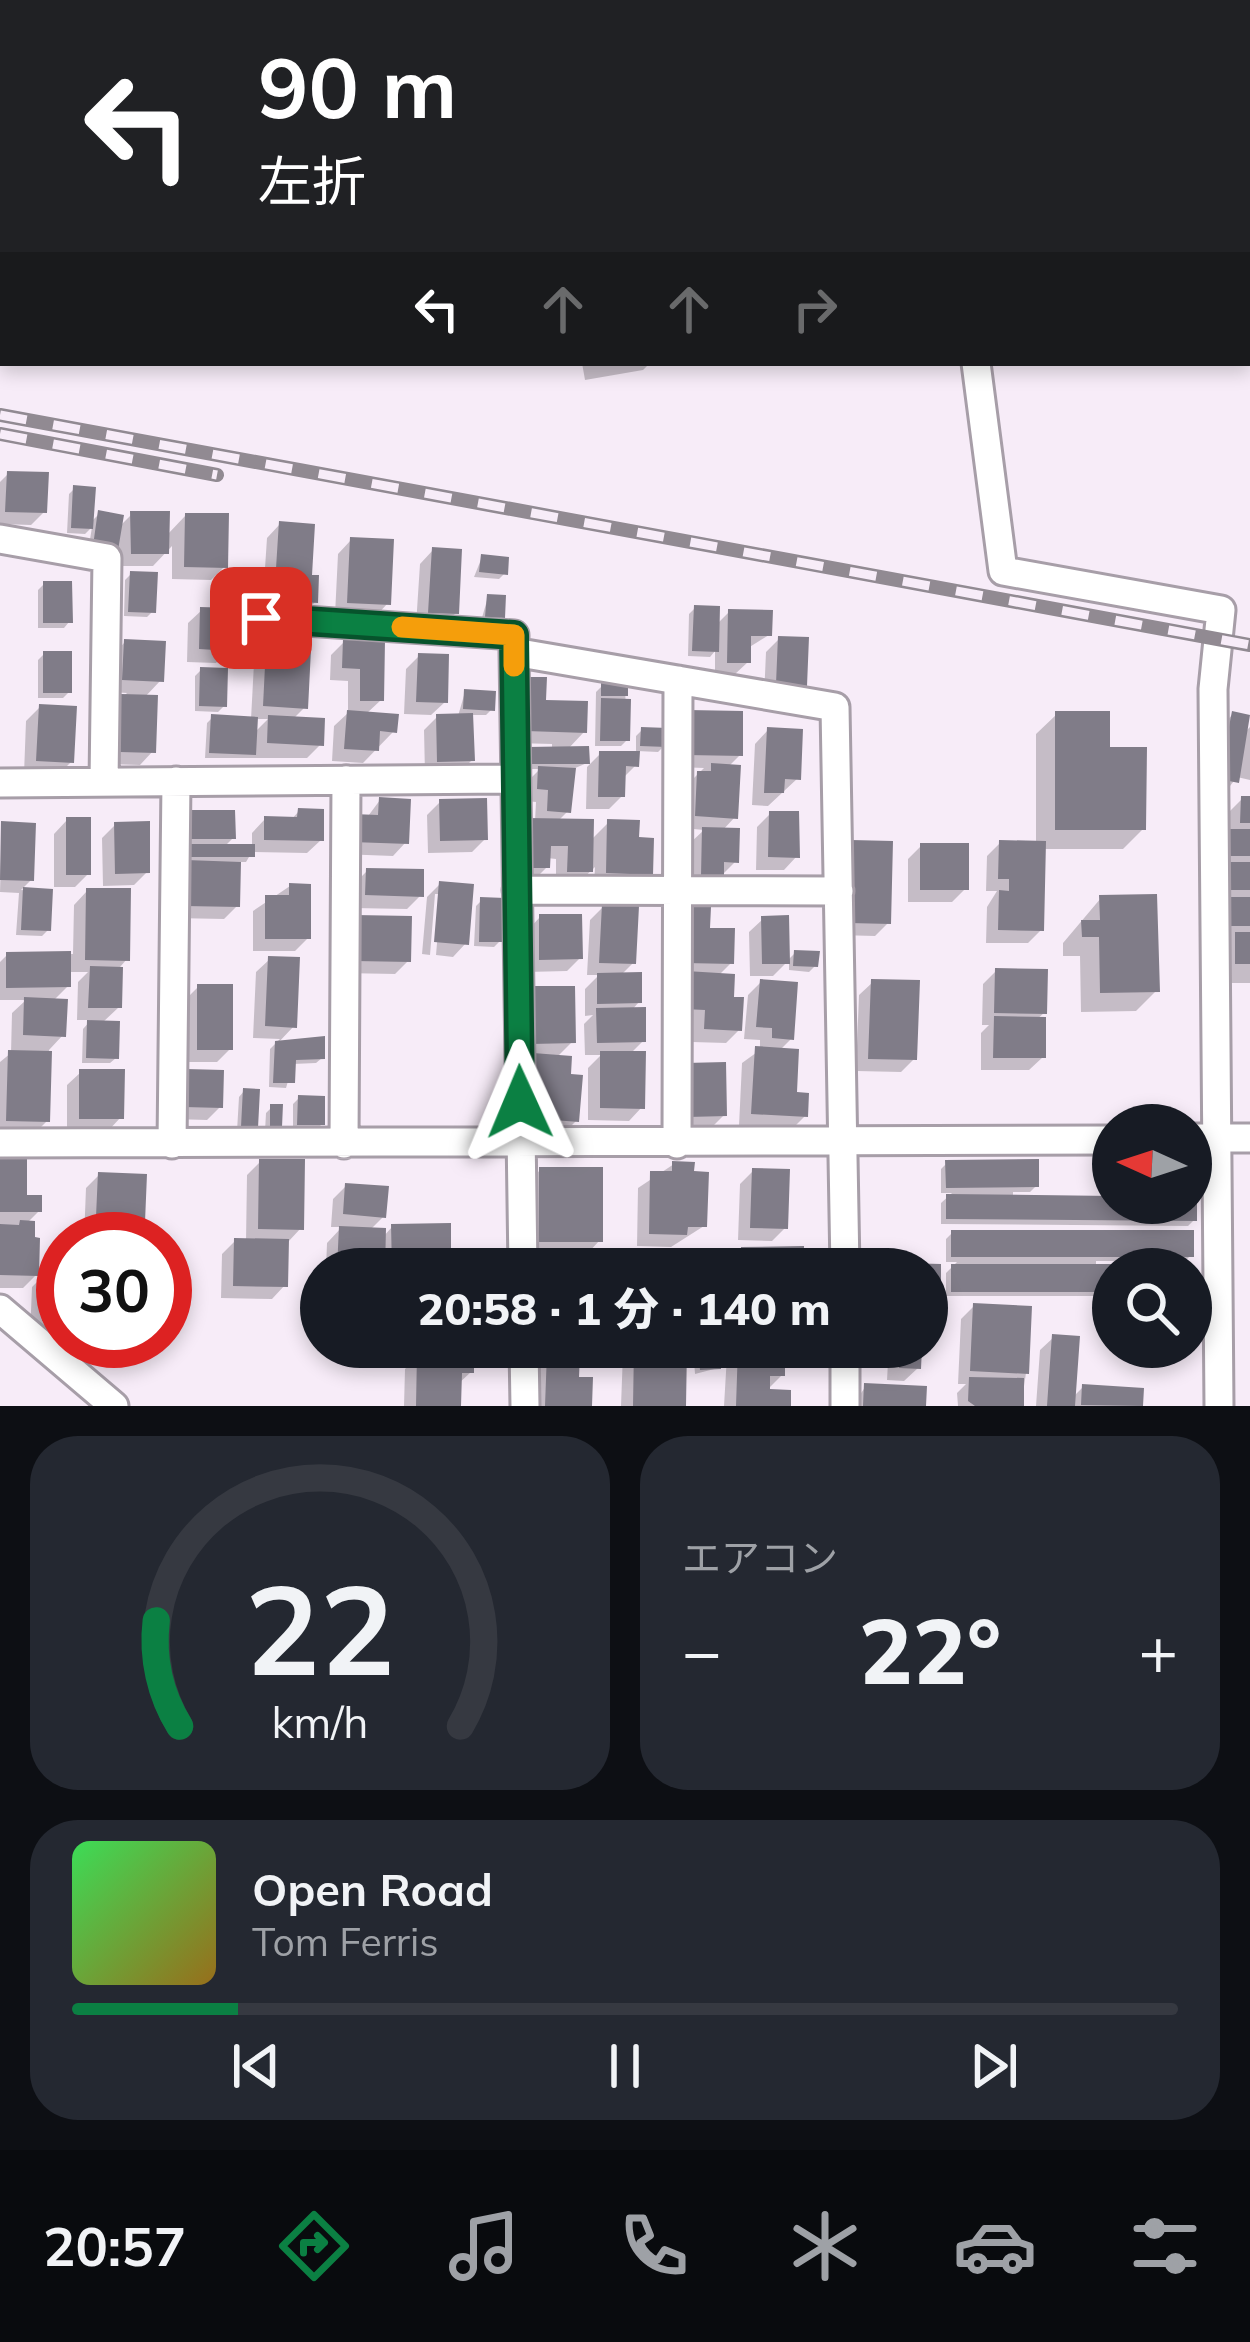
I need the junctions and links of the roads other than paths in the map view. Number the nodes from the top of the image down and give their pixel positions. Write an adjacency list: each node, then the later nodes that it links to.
1 (976, 366): 3 (street)
2 (0, 539): 10 (street)
3 (1221, 610): 4 (street); 16 (street)
4 (1250, 615)
5 (261, 618): 6 (street)
6 (514, 652): 7 (street); 8 (street)
7 (678, 680): 14 (street); 15 (street)
8 (514, 779): 9 (street); 13 (street)
9 (346, 780): 11 (street); 22 (street)
10 (104, 782): 11 (street); 12 (street)
11 (176, 782): 21 (street)
12 (0, 783)
13 (517, 890): 14 (street); 23 (street)
14 (677, 890): 15 (street); 24 (street)
15 (839, 891): 25 (street)
16 (1204, 1104)
17 (1212, 1138): 18 (street)
18 (1250, 1138)
19 (1092, 1140): 25 (street)
20 (0, 1143): 21 (street)
21 (172, 1144): 22 (street)
22 (344, 1144): 23 (street)
23 (521, 1144): 24 (street); 27 (street)
24 (677, 1144): 25 (street)
25 (844, 1144): 28 (street)
26 (1208, 1224): 35 (street)
27 (523, 1248)
28 (844, 1248)
29 (0, 1309): 32 (street)
30 (524, 1368): 33 (street)
31 (845, 1368): 34 (street)
32 (114, 1406)
33 (525, 1406)
34 (845, 1406)
35 (1219, 1406)

